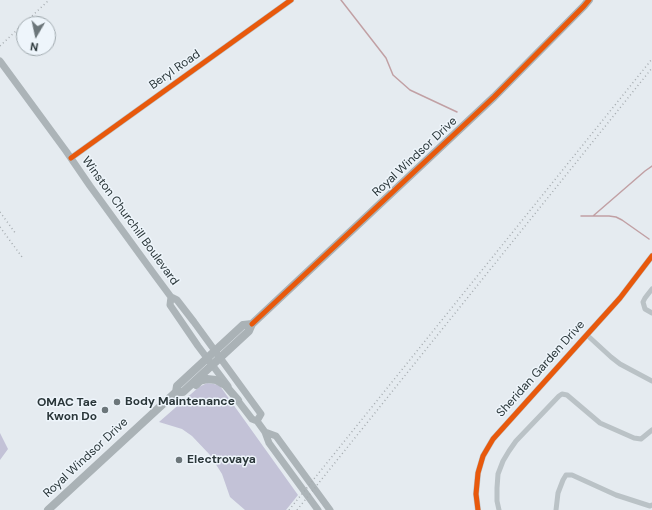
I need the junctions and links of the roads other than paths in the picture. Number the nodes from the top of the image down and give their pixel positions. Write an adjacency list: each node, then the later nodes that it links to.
1 (292, 0): 4 (street, Beryl Road)
2 (589, 0): 9 (main road, Royal Windsor Drive)
3 (0, 62): 4 (main road, Winston Churchill Boulevard)
4 (71, 158): 7 (main road, Winston Churchill Boulevard)
5 (652, 256): 10 (street, Sheridan Garden Drive)
6 (652, 289): 8 (street)
7 (171, 297): 11 (main road, Winston Churchill Boulevard); 12 (main road, Winston Churchill Boulevard)
8 (652, 313)
9 (252, 324): 11 (main road, Royal Windsor Drive); 13 (main road, Royal Windsor Drive)
10 (587, 334): 15 (street); 26 (street, Sheridan Garden Drive)
11 (215, 351): 12 (main road, Royal Windsor Drive); 13 (main road, Winston Churchill Boulevard)
12 (207, 358): 14 (main road, Winston Churchill Boulevard); 17 (main road, Royal Windsor Drive)
13 (220, 358): 14 (main road, Royal Windsor Drive); 19 (main road, Winston Churchill Boulevard)
14 (212, 365): 16 (main road, Royal Windsor Drive); 18 (main road, Winston Churchill Boulevard)
15 (652, 381)
16 (185, 390): 17 (main road); 18 (main road)
17 (176, 392): 23 (main road, Royal Windsor Drive)
18 (238, 400): 19 (main road, Winston Churchill Boulevard)
19 (257, 421): 21 (main road, Winston Churchill Boulevard)
20 (652, 430): 27 (street)
21 (265, 432): 24 (main road, Winston Churchill Boulevard); 25 (main road, Winston Churchill Boulevard)
22 (652, 505): 28 (street)
23 (48, 510)
24 (318, 510)
25 (330, 510)
26 (478, 510)
27 (499, 510)
28 (556, 510)

